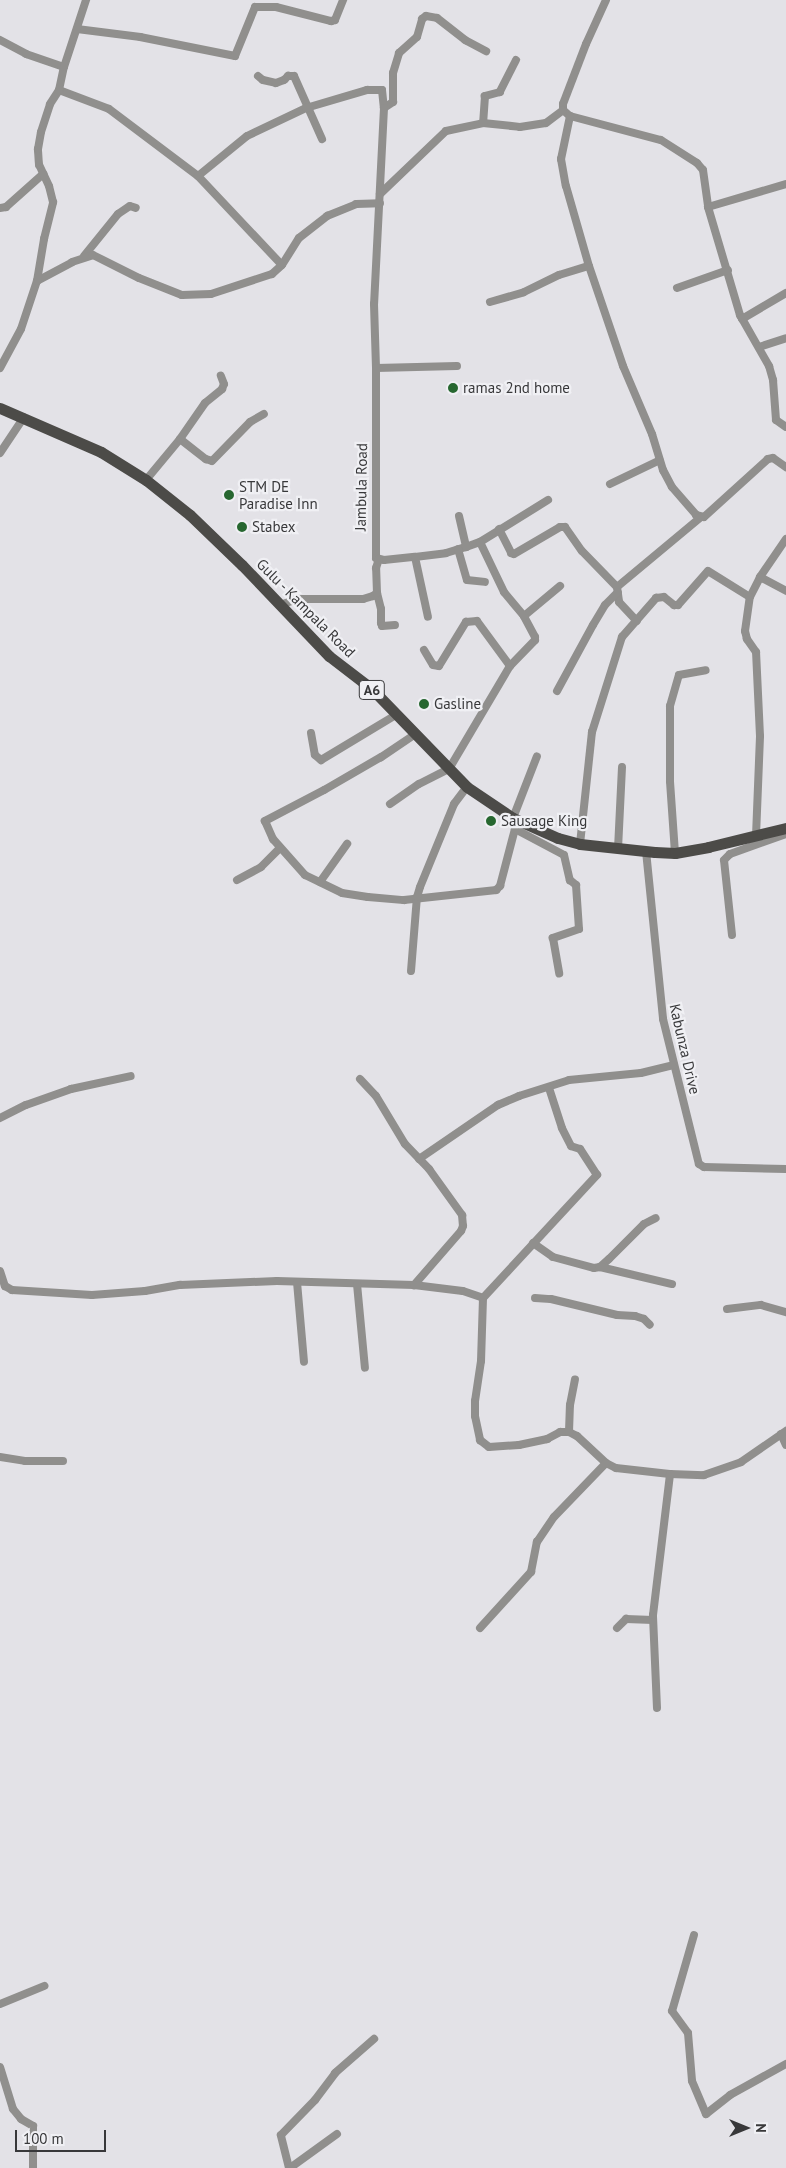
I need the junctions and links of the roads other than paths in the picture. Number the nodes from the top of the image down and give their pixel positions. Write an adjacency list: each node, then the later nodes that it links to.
1 (86, 0): 4 (street)
2 (343, 0): 4 (street)
3 (606, 0): 13 (street)
4 (77, 29): 8 (street)
5 (0, 40): 8 (street)
6 (486, 51): 12 (street)
7 (516, 60): 15 (street)
8 (64, 67): 10 (street)
9 (258, 76): 11 (street)
10 (59, 90): 17 (street); 18 (street)
11 (306, 108): 12 (street); 16 (street); 18 (street)
12 (384, 108): 20 (street, Jambula Road)
13 (563, 110): 14 (street); 15 (street)
14 (570, 116): 22 (street); 27 (street)
15 (483, 123): 20 (street)
16 (322, 139)
17 (43, 174): 23 (street); 29 (street)
18 (198, 176): 26 (street)
19 (786, 184): 22 (street)
20 (380, 194): 21 (street, Jambula Road)
21 (380, 202): 26 (street); 38 (street, Jambula Road)
22 (708, 207): 28 (street)
23 (0, 208)
24 (136, 208): 25 (street)
25 (82, 258): 26 (street); 29 (street)
26 (282, 265)
27 (589, 266): 32 (street); 46 (street)
28 (728, 270): 30 (street); 33 (street)
29 (37, 281): 37 (street)
30 (678, 288)
31 (786, 293): 33 (street)
32 (490, 302)
33 (742, 319): 35 (street)
34 (786, 338): 35 (street)
35 (759, 347): 43 (street)
36 (457, 366): 38 (street)
37 (0, 368)
38 (376, 368): 58 (street, Jambula Road)
39 (221, 376): 44 (street)
40 (0, 408): 42 (main road, Gulu - Kampala Road / A6)
41 (264, 414): 44 (street)
42 (24, 417): 45 (street); 48 (main road, Gulu - Kampala Road / A6)
43 (786, 427)
44 (180, 439): 48 (street)
45 (0, 453)
46 (660, 460): 49 (street); 52 (street)
47 (786, 467): 52 (street)
48 (146, 480): 66 (main road, Gulu - Kampala Road / A6)
49 (610, 484)
50 (548, 500): 53 (street)
51 (459, 516): 56 (street)
52 (701, 517): 62 (street)
53 (499, 529): 55 (street); 62 (street)
54 (786, 539): 59 (street)
55 (480, 542): 56 (street); 67 (street)
56 (462, 548): 57 (street); 60 (street)
57 (415, 557): 58 (street); 68 (street)
58 (378, 559): 64 (street, Jambula Road)
59 (760, 577): 63 (street); 65 (street)
60 (485, 582)
61 (560, 586): 67 (street)
62 (617, 590): 69 (street); 74 (street)
63 (786, 591)
64 (377, 593): 66 (street); 70 (street, Jambula Road)
65 (750, 597): 69 (street); 86 (street)
66 (280, 605): 75 (main road, Gulu - Kampala Road / A6)
67 (524, 616): 72 (street)
68 (428, 617)
69 (637, 621): 88 (street)
70 (396, 625)
71 (424, 650): 72 (street)
72 (510, 666): 80 (street)
73 (706, 670): 92 (street)
74 (558, 691)
75 (396, 715): 76 (street); 77 (main road, Gulu - Kampala Road / A6)
76 (311, 733)
77 (414, 735): 80 (main road, Gulu - Kampala Road / A6); 89 (street)
78 (537, 756): 83 (street)
79 (622, 767): 90 (street)
80 (449, 769): 81 (main road, Gulu - Kampala Road / A6); 82 (street)
81 (467, 787): 83 (main road, Gulu - Kampala Road / A6); 95 (street)
82 (390, 804)
83 (516, 823): 88 (main road, Gulu - Kampala Road / A6); 95 (street); 98 (street)
84 (786, 828): 86 (main road, Gulu - Kampala Road / A6)
85 (786, 834): 96 (street)
86 (756, 836): 92 (main road, Gulu - Kampala Road / A6)
87 (347, 844): 94 (street)
88 (580, 844): 90 (main road, Gulu - Kampala Road / A6)
89 (280, 848): 93 (street); 94 (street)
90 (618, 849): 91 (main road, Gulu - Kampala Road / A6)
91 (646, 851): 92 (main road, Gulu - Kampala Road / A6); 99 (street, Kabunza Drive)
92 (675, 852)
93 (237, 880)
94 (320, 882): 95 (street)
95 (417, 897): 97 (street)
96 (732, 935)
97 (411, 971)
98 (559, 973)
99 (672, 1065): 102 (street); 105 (street, Kabunza Drive)
100 (131, 1076): 103 (street)
101 (360, 1078): 104 (street)
102 (549, 1088): 104 (street); 107 (street)
103 (0, 1118)
104 (419, 1159): 112 (street)
105 (786, 1169)
106 (656, 1218): 108 (street)
107 (534, 1243): 108 (street); 114 (street)
108 (600, 1267): 113 (street)
109 (0, 1271): 110 (street)
110 (297, 1282): 111 (street); 119 (street)
111 (357, 1284): 112 (street); 120 (street)
112 (414, 1284): 114 (street)
113 (672, 1284)
114 (483, 1298): 122 (street)
115 (535, 1298): 118 (street)
116 (726, 1309): 117 (street)
117 (786, 1312)
118 (650, 1324)
119 (304, 1362)
120 (365, 1368)
121 (575, 1379): 122 (street)
122 (568, 1432): 127 (street)
123 (784, 1432): 124 (street); 128 (street)
124 (786, 1445)
125 (0, 1456): 126 (street)
126 (63, 1461)
127 (606, 1463): 128 (street); 130 (street)
128 (670, 1474): 129 (street)
129 (653, 1620): 131 (street); 132 (street)
130 (480, 1628)
131 (617, 1628)
132 (657, 1708)
133 (694, 1935): 137 (street)
134 (44, 1986): 135 (street)
135 (0, 2004)
136 (374, 2039): 141 (street)
137 (786, 2064)
138 (0, 2067): 140 (street)
139 (337, 2134): 141 (street)
140 (33, 2168)
141 (289, 2168)

